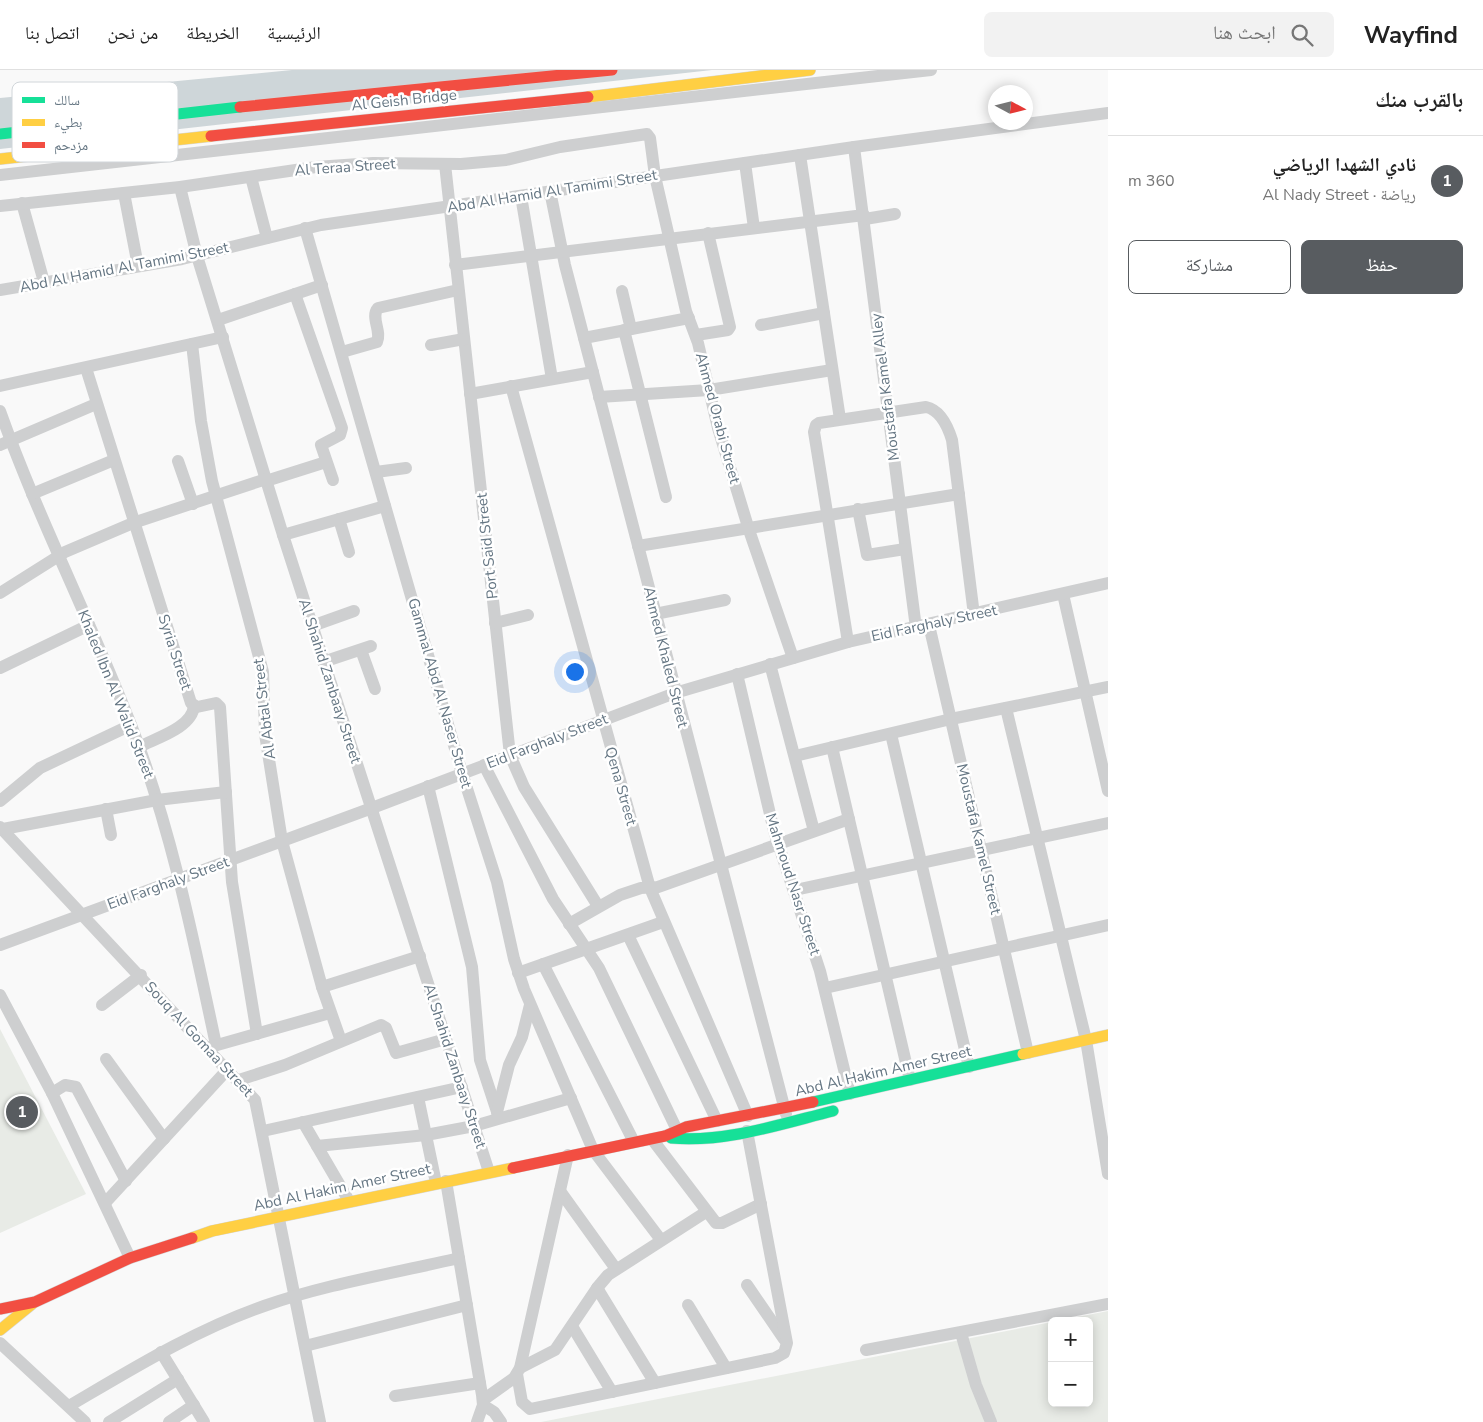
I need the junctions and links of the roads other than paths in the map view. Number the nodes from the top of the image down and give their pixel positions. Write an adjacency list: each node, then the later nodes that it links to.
1 (612, 70): 5 (main road, Al Geish Bridge)
2 (810, 70): 6 (main road, Al Geish Bridge)
3 (931, 70): 8 (street)
4 (1108, 113): 7 (street, Abd Al Hamid Al Tamimi Street)
5 (178, 114)
6 (178, 138)
7 (854, 147): 9 (street, Abd Al Hamid Al Tamimi Street); 24 (street, Moustafa Kamel Alley)
8 (178, 155)
9 (800, 155): 11 (street, Abd Al Hamid Al Tamimi Street); 25 (street)
10 (115, 162): 13 (street)
11 (746, 163): 15 (street, Abd Al Hamid Al Tamimi Street); 27 (street)
12 (445, 164): 14 (street, Al Teraa Street); 15 (street, Al Teraa Street); 22 (street, Port Said Street)
13 (0, 175)
14 (251, 176): 16 (street, Al Teraa Street); 29 (street)
15 (656, 176): 17 (street, Abd Al Hamid Al Tamimi Street); 30 (street, Ahmed Orabi Street)
16 (180, 187): 18 (street, Al Teraa Street); 32 (street, Al Shahid Zanbaay Street)
17 (550, 191): 19 (street, Abd Al Hamid Al Tamimi Street); 31 (street, Ahmed Khaled Street)
18 (124, 193): 20 (street, Al Teraa Street); 35 (street)
19 (521, 196): 22 (street, Abd Al Hamid Al Tamimi Street); 33 (street)
20 (22, 203): 21 (street, Al Teraa Street); 36 (street)
21 (0, 206)
22 (449, 207): 26 (street, Abd Al Hamid Al Tamimi Street); 34 (street, Port Said Street)
23 (895, 214): 24 (street)
24 (864, 217): 25 (street); 65 (street, Moustafa Kamel Alley)
25 (810, 221): 27 (street); 42 (street)
26 (305, 228): 29 (street, Abd Al Hamid Al Tamimi Street); 37 (street, Gammal Abd Al Naser Street)
27 (754, 228): 28 (street)
28 (708, 233): 30 (street); 47 (street)
29 (267, 238): 32 (street, Abd Al Hamid Al Tamimi Street)
30 (669, 238): 31 (street); 43 (street, Ahmed Orabi Street)
31 (562, 251): 33 (street); 49 (street, Ahmed Khaled Street)
32 (197, 256): 35 (street, Abd Al Hamid Al Tamimi Street); 44 (street, Al Shahid Zanbaay Street)
33 (531, 256): 34 (street); 57 (street)
34 (455, 264): 39 (street, Port Said Street)
35 (138, 266): 36 (street, Abd Al Hamid Al Tamimi Street)
36 (44, 282): 38 (street, Abd Al Hamid Al Tamimi Street)
37 (322, 285): 41 (street); 53 (street, Gammal Abd Al Naser Street)
38 (0, 290)
39 (458, 290): 50 (street, Port Said Street); 53 (street)
40 (622, 290): 46 (street)
41 (295, 294): 44 (street); 71 (street)
42 (824, 313): 45 (street); 55 (street)
43 (689, 318): 46 (street); 47 (street, Ahmed Orabi Street)
44 (218, 320): 48 (street, Al Shahid Zanbaay Street)
45 (761, 325)
46 (627, 329): 49 (street); 62 (street)
47 (696, 335): 60 (street, Ahmed Orabi Street)
48 (223, 337): 51 (street); 74 (street, Al Shahid Zanbaay Street)
49 (584, 338): 56 (street, Ahmed Khaled Street)
50 (464, 339): 52 (street); 61 (street, Port Said Street)
51 (192, 344): 54 (street); 78 (street, Al Abtal Street)
52 (431, 345)
53 (342, 352): 73 (street, Gammal Abd Al Naser Street)
54 (86, 368): 58 (street); 64 (street, Syria Street)
55 (832, 370): 60 (street); 67 (street)
56 (593, 372): 57 (street); 63 (street, Ahmed Khaled Street)
57 (552, 379): 59 (street)
58 (0, 386)
59 (511, 386): 61 (street); 118 (street, Qena Street)
60 (709, 390): 62 (street); 87 (street, Ahmed Orabi Street)
61 (470, 394): 101 (street, Port Said Street)
62 (640, 395): 63 (street); 79 (street)
63 (600, 397): 89 (street, Ahmed Khaled Street)
64 (96, 404): 68 (street); 69 (street, Syria Street)
65 (889, 411): 67 (street); 77 (street); 80 (street, Moustafa Kamel Alley)
66 (0, 412): 68 (street, Khaled Ibn Al Walid Street)
67 (840, 419): 84 (street)
68 (5, 443): 76 (street, Khaled Ibn Al Walid Street)
69 (114, 460): 76 (street); 86 (street, Syria Street)
70 (178, 461): 81 (street)
71 (326, 462): 74 (street); 75 (street)
72 (406, 468): 73 (street)
73 (376, 472): 82 (street, Gammal Abd Al Naser Street)
74 (266, 480): 78 (street); 88 (street, Al Shahid Zanbaay Street)
75 (333, 480)
76 (32, 494): 92 (street, Khaled Ibn Al Walid Street)
77 (959, 494): 80 (street); 100 (street)
78 (216, 496): 81 (street); 141 (street, Al Abtal Street)
79 (666, 497)
80 (899, 502): 83 (street); 90 (street, Moustafa Kamel Alley)
81 (193, 504): 86 (street)
82 (386, 506): 85 (street); 127 (street, Gammal Abd Al Naser Street)
83 (858, 509): 84 (street); 90 (street)
84 (827, 514): 87 (street); 106 (street)
85 (339, 519): 88 (street); 91 (street)
86 (133, 523): 92 (street); 116 (street, Syria Street)
87 (749, 530): 89 (street); 107 (street, Ahmed Orabi Street)
88 (283, 535): 104 (street, Al Shahid Zanbaay Street)
89 (638, 546): 98 (street, Ahmed Khaled Street)
90 (905, 549): 105 (street, Moustafa Kamel Alley)
91 (349, 552)
92 (58, 556): 94 (street); 102 (street, Khaled Ibn Al Walid Street)
93 (1108, 583): 95 (street, Eid Farghaly Street)
94 (0, 593)
95 (1062, 594): 100 (street, Eid Farghaly Street); 114 (street)
96 (725, 600): 98 (street)
97 (354, 611): 104 (street)
98 (655, 614): 115 (street, Ahmed Khaled Street)
99 (528, 615): 101 (street)
100 (974, 615): 103 (street, Eid Farghaly Street)
101 (495, 623): 124 (street, Port Said Street)
102 (89, 625): 110 (street); 120 (street, Khaled Ibn Al Walid Street)
103 (929, 625): 105 (street, Eid Farghaly Street); 119 (street, Moustafa Kamel Street)
104 (312, 626): 108 (street, Al Shahid Zanbaay Street)
105 (916, 628): 106 (street, Eid Farghaly Street)
106 (848, 642): 107 (street, Eid Farghaly Street)
107 (793, 658): 109 (street, Eid Farghaly Street)
108 (323, 662): 113 (street); 133 (street, Al Shahid Zanbaay Street)
109 (770, 664): 111 (street, Eid Farghaly Street); 125 (street)
110 (0, 668)
111 (736, 674): 115 (street, Eid Farghaly Street); 142 (street, Mahmoud Nasr Street)
112 (1108, 687): 114 (street)
113 (375, 689)
114 (1085, 692): 117 (street); 129 (street)
115 (675, 693): 118 (street, Eid Farghaly Street); 146 (street, Ahmed Khaled Street)
116 (194, 706): 122 (street); 130 (street, Syria Street)
117 (1006, 708): 119 (street); 140 (street)
118 (602, 719): 124 (street, Eid Farghaly Street); 149 (street, Qena Street)
119 (951, 720): 121 (street); 143 (street, Moustafa Kamel Street)
120 (131, 725): 122 (street, Khaled Ibn Al Walid Street); 132 (street)
121 (891, 734): 123 (street); 145 (street)
122 (139, 747): 131 (street, Khaled Ibn Al Walid Street)
123 (832, 747): 125 (street); 135 (street)
124 (510, 755): 126 (street, Eid Farghaly Street); 151 (street, Port Said Street)
125 (795, 756): 138 (street)
126 (484, 765): 127 (street, Eid Farghaly Street); 154 (street)
127 (462, 773): 128 (street, Eid Farghaly Street); 164 (street, Gammal Abd Al Naser Street)
128 (428, 786): 133 (street, Eid Farghaly Street); 192 (street)
129 (1108, 791)
130 (226, 792): 131 (street); 144 (street, Syria Street)
131 (157, 800): 134 (street); 148 (street, Khaled Ibn Al Walid Street)
132 (0, 801)
133 (372, 808): 141 (street, Eid Farghaly Street); 161 (street, Al Shahid Zanbaay Street)
134 (106, 810): 137 (street); 139 (street)
135 (849, 819): 138 (street); 147 (street)
136 (1108, 823): 140 (street)
137 (1, 828): 152 (street, Souq Al Gomaa Street)
138 (814, 831): 142 (street)
139 (111, 835)
140 (1038, 838): 143 (street); 157 (street)
141 (282, 841): 144 (street, Eid Farghaly Street); 167 (street, Al Abtal Street)
142 (777, 844): 146 (street); 150 (street, Mahmoud Nasr Street)
143 (981, 850): 145 (street); 159 (street, Moustafa Kamel Street)
144 (230, 860): 148 (street, Eid Farghaly Street); 173 (street, Syria Street)
145 (921, 863): 147 (street); 162 (street)
146 (720, 865): 149 (street); 190 (street, Ahmed Khaled Street)
147 (862, 876): 150 (street); 165 (street)
148 (180, 878): 152 (street, Eid Farghaly Street); 177 (street, Khaled Ibn Al Walid Street)
149 (650, 888): 151 (street); 153 (street, Qena Street)
150 (795, 890): 168 (street, Mahmoud Nasr Street)
151 (598, 906): 154 (street)
152 (83, 914): 158 (street, Eid Farghaly Street); 166 (street, Souq Al Gomaa Street)
153 (663, 922): 156 (street); 193 (street, Qena Street)
154 (569, 924): 160 (street)
155 (1108, 926): 157 (street)
156 (628, 934): 160 (street); 194 (street)
157 (1061, 936): 159 (street); 178 (street)
158 (0, 945)
159 (1004, 948): 162 (street); 179 (street, Moustafa Kamel Street)
160 (587, 949): 163 (street); 198 (street)
161 (420, 956): 167 (street); 175 (street, Al Shahid Zanbaay Street)
162 (944, 962): 165 (street); 181 (street)
163 (543, 964): 164 (street); 205 (street)
164 (518, 973): 171 (street, Gammal Abd Al Naser Street)
165 (885, 974): 168 (street); 184 (street)
166 (141, 975): 170 (street); 177 (street, Souq Al Gomaa Street)
167 (322, 987): 172 (street, Al Abtal Street)
168 (825, 988): 187 (street, Mahmoud Nasr Street)
169 (0, 996): 186 (street)
170 (102, 1005)
171 (530, 1005): 189 (street, Gammal Abd Al Naser Street); 192 (street)
172 (330, 1013): 173 (street); 176 (street, Al Abtal Street)
173 (256, 1034): 177 (street)
174 (1108, 1035): 178 (main road, Abd Al Hakim Amer Street)
175 (446, 1040): 176 (street); 185 (street, Al Shahid Zanbaay Street)
176 (341, 1042): 183 (street)
177 (212, 1046): 182 (street, Souq Al Gomaa Street)
178 (1088, 1049): 179 (main road, Abd Al Hakim Amer Street); 210 (street)
179 (1028, 1054): 181 (main road, Abd Al Hakim Amer Street)
180 (106, 1059): 203 (street)
181 (969, 1067): 184 (main road, Abd Al Hakim Amer Street)
182 (228, 1069): 183 (street, Souq Al Gomaa Street); 203 (street)
183 (239, 1080): 199 (street, Souq Al Gomaa Street)
184 (910, 1080): 187 (main road, Abd Al Hakim Amer Street)
185 (462, 1087): 188 (street); 197 (street, Al Shahid Zanbaay Street)
186 (52, 1093): 211 (street); 215 (street)
187 (850, 1094): 190 (main road, Abd Al Hakim Amer Street)
188 (418, 1097): 196 (street); 201 (street)
189 (571, 1098): 192 (street); 207 (street, Gammal Abd Al Naser Street)
190 (785, 1108): 193 (main road, Abd Al Hakim Amer Street); 195 (street, Ahmed Khaled Street)
191 (846, 1108): 195 (main road, Abd Al Hakim Amer Street)
192 (498, 1115): 197 (street)
193 (748, 1116): 194 (main road, Abd Al Hakim Amer Street)
194 (717, 1121): 198 (main road, Abd Al Hakim Amer Street)
195 (788, 1121): 200 (main road, Abd Al Hakim Amer Street)
196 (303, 1122): 199 (street); 206 (street)
197 (474, 1126): 201 (street); 209 (street, Al Shahid Zanbaay Street)
198 (677, 1130): 202 (main road, Abd Al Hakim Amer Street)
199 (263, 1131): 218 (street, Souq Al Gomaa Street)
200 (747, 1131): 202 (main road, Abd Al Hakim Amer Street); 216 (street)
201 (426, 1135): 206 (street); 212 (street)
202 (665, 1136): 204 (main road, Abd Al Hakim Amer Street)
203 (164, 1139): 211 (street)
204 (652, 1139): 205 (main road, Abd Al Hakim Amer Street); 217 (street)
205 (634, 1142): 207 (main road, Abd Al Hakim Amer Street)
206 (316, 1146): 214 (street)
207 (593, 1150): 208 (main road, Abd Al Hakim Amer Street); 219 (street, Gammal Abd Al Naser Street)
208 (568, 1155): 209 (main road, Abd Al Hakim Amer Street); 213 (street)
209 (489, 1172): 212 (main road, Abd Al Hakim Amer Street)
210 (1108, 1174)
211 (126, 1181): 215 (street)
212 (441, 1182): 214 (main road, Abd Al Hakim Amer Street); 221 (street)
213 (560, 1191): 222 (street); 240 (street)
214 (350, 1201): 218 (main road, Abd Al Hakim Amer Street)
215 (105, 1203): 220 (street)
216 (761, 1204): 217 (street); 235 (street)
217 (706, 1212): 219 (street)
218 (279, 1216): 220 (main road, Abd Al Hakim Amer Street); 225 (street, Souq Al Gomaa Street)
219 (662, 1240): 222 (street)
220 (130, 1258): 226 (main road, Abd Al Hakim Amer Street)
221 (459, 1258): 225 (street); 228 (street)
222 (616, 1269): 224 (street)
223 (747, 1285): 235 (street)
224 (597, 1288): 231 (street); 243 (street)
225 (295, 1296): 236 (street, Souq Al Gomaa Street); 238 (street)
226 (35, 1302): 230 (main road, Abd Al Hakim Amer Street); 232 (main road, Abd Al Hakim Amer Street)
227 (1108, 1304): 233 (street)
228 (467, 1305): 236 (street); 242 (street)
229 (688, 1305): 239 (street)
230 (0, 1309)
231 (572, 1326): 240 (street); 244 (street)
232 (0, 1330)
233 (961, 1333): 237 (street); 256 (street)
234 (0, 1343): 247 (street)
235 (787, 1343): 239 (street)
236 (305, 1346): 253 (street, Souq Al Gomaa Street)
237 (866, 1350)
238 (161, 1352): 241 (street); 247 (street)
239 (726, 1368): 243 (street)
240 (519, 1371): 244 (street); 246 (street)
241 (178, 1379): 248 (street); 250 (street)
242 (480, 1383): 245 (street); 246 (street)
243 (655, 1383): 244 (street)
244 (612, 1392)
245 (395, 1396)
246 (483, 1403): 254 (street); 255 (street)
247 (69, 1406): 249 (street)
248 (194, 1406): 251 (street); 252 (street)
249 (85, 1422)
250 (109, 1422)
251 (169, 1422)
252 (204, 1422)
253 (320, 1422)
254 (476, 1422)
255 (501, 1422)
256 (990, 1422)

